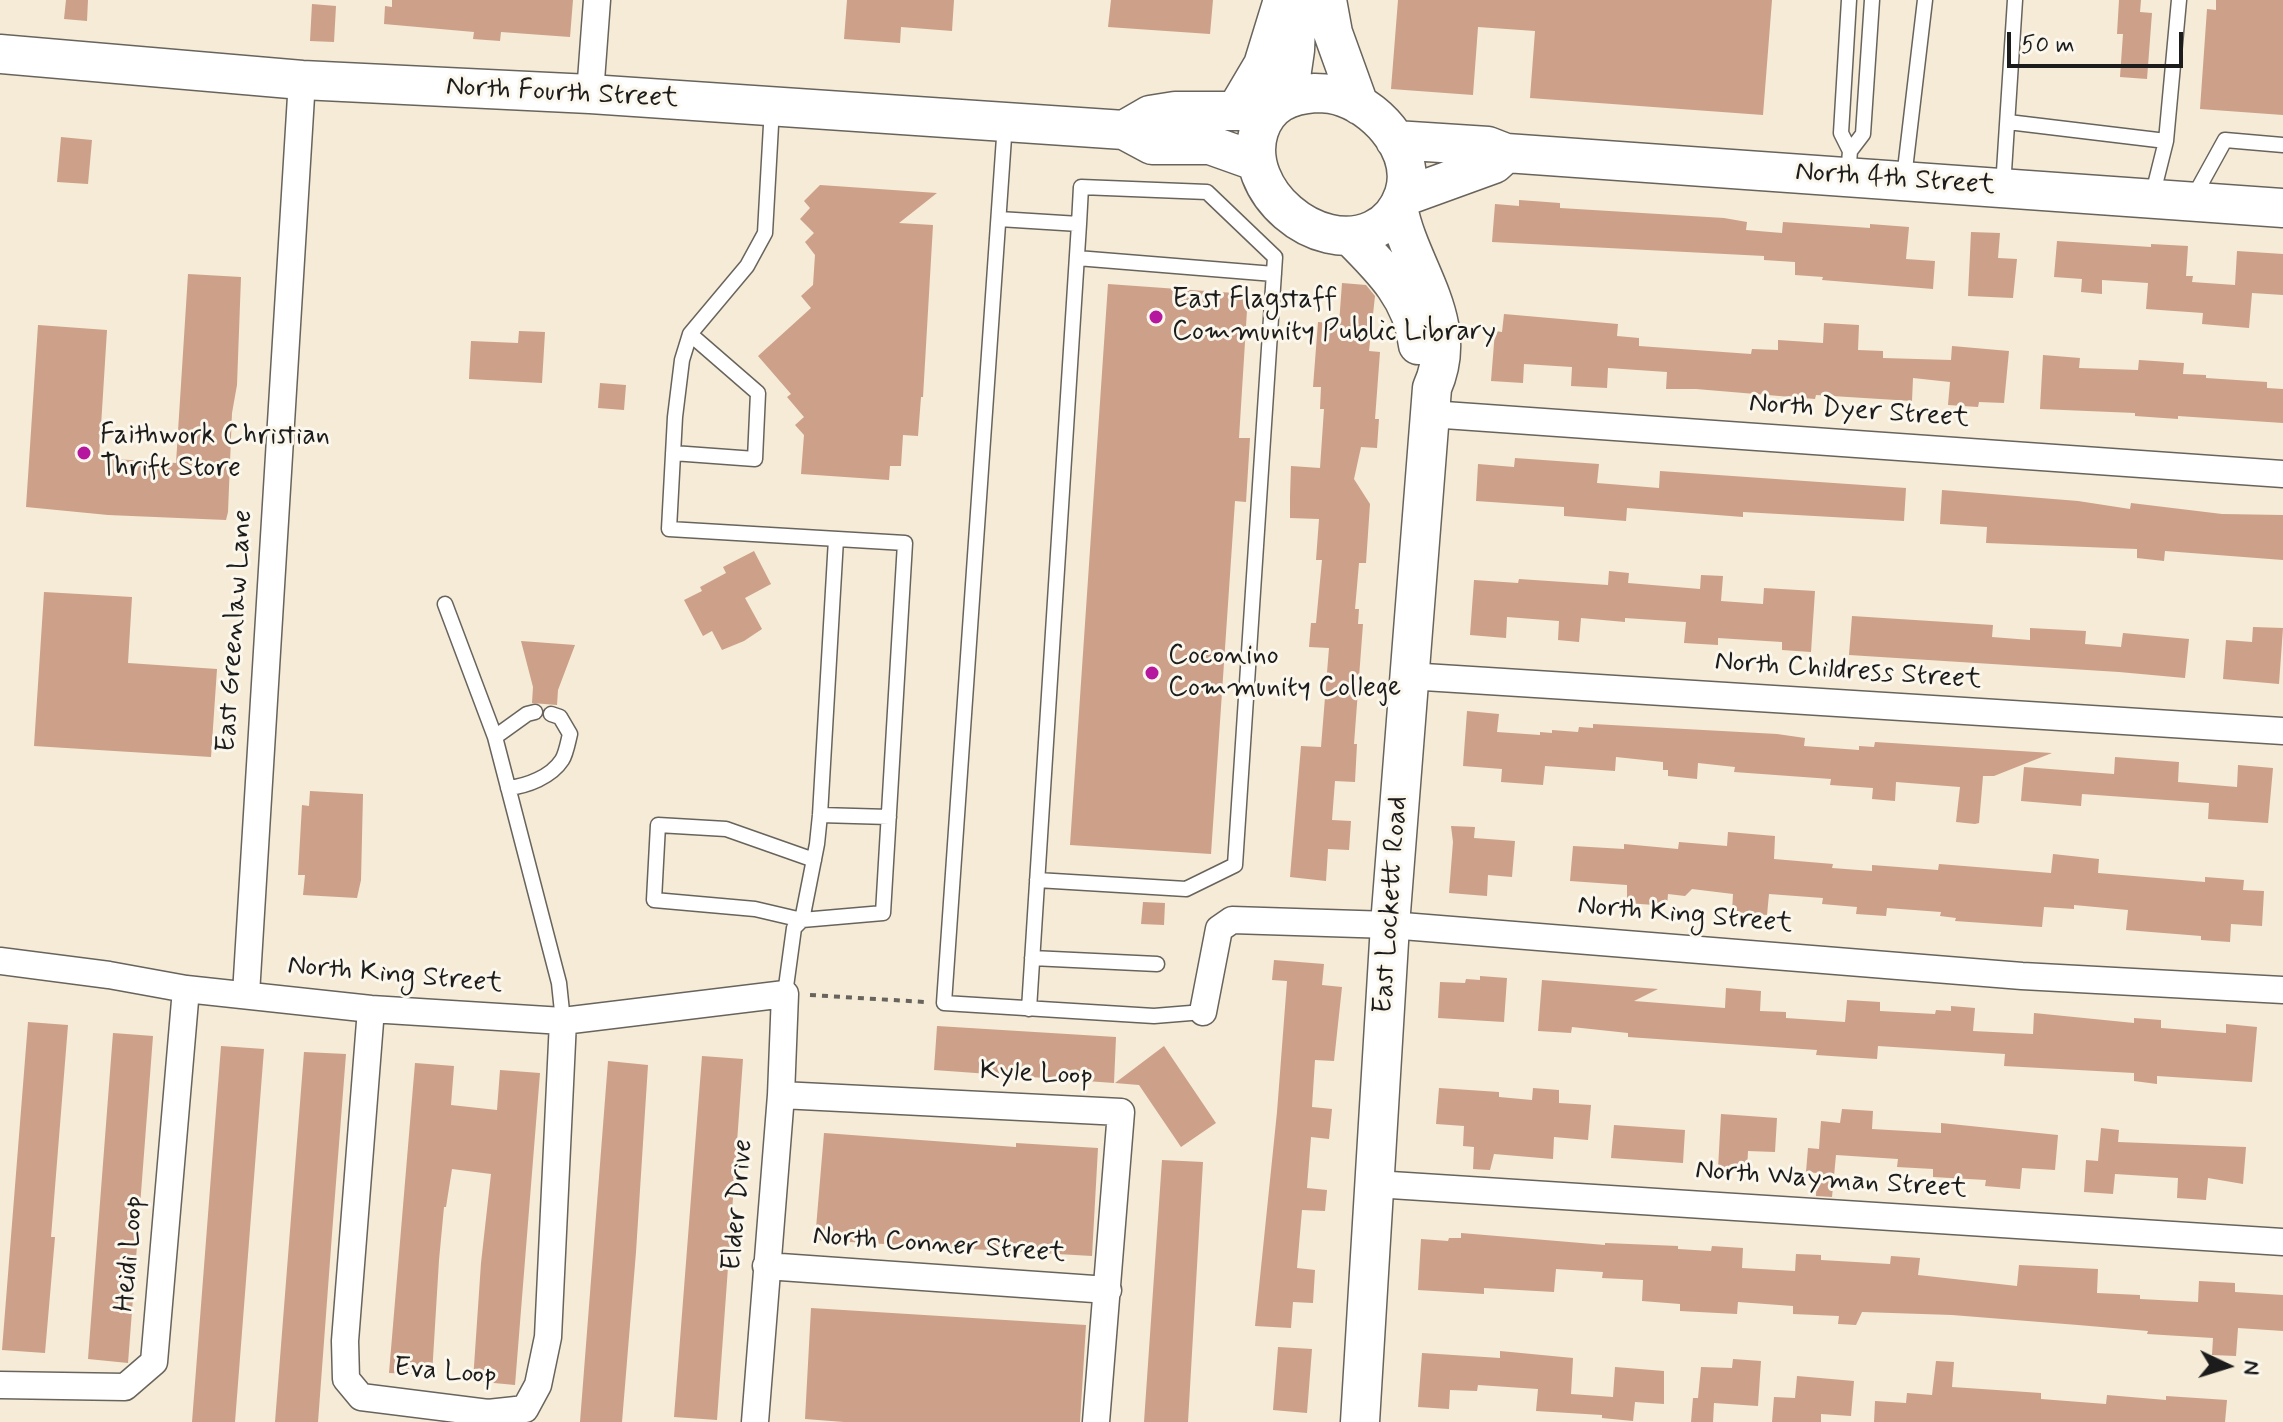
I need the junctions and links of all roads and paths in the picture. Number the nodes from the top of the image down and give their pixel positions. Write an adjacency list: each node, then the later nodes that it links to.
1 (597, 0): 12 (street)
2 (1283, 0): 15 (street)
3 (1297, 0): 15 (street)
4 (1327, 0): 13 (street)
5 (1849, 0): 24 (lane)
6 (1872, 0): 24 (lane)
7 (1925, 0): 25 (lane)
8 (2015, 0): 17 (lane)
9 (2179, 0): 20 (lane)
10 (0, 54): 11 (street, North Fourth Street)
11 (302, 80): 12 (street, North Fourth Street); 59 (street, East Greenlaw Lane)
12 (590, 94): 14 (street, North Fourth Street)
13 (1359, 105): 15 (street); 19 (street)
14 (772, 106): 16 (street, North Fourth Street); 36 (lane)
15 (1265, 106): 18 (street, North Fourth Street); 23 (street)
16 (1005, 122): 18 (street, North Fourth Street); 31 (lane)
17 (2008, 122): 20 (lane); 26 (lane)
18 (1124, 130): 23 (street, North Fourth Street)
19 (1395, 140): 22 (street, North 4th Street); 29 (street)
20 (2166, 141): 27 (lane)
21 (2283, 145): 28 (lane)
22 (1506, 153): 24 (street, North 4th Street); 29 (street)
23 (1255, 161): 33 (street)
24 (1848, 164): 25 (street, North 4th Street)
25 (1904, 182): 26 (street, North 4th Street)
26 (2003, 188): 27 (street, North 4th Street)
27 (2152, 199): 28 (street, North 4th Street)
28 (2191, 201): 30 (street, North 4th Street)
29 (1400, 202): 33 (street); 37 (street, East Lockett Road)
30 (2283, 208)
31 (999, 219): 32 (lane); 61 (lane)
32 (1079, 224): 34 (lane); 35 (lane)
33 (1350, 236): 37 (street, East Lockett Road)
34 (1077, 258): 35 (lane); 51 (lane)
35 (1274, 274): 51 (lane)
36 (690, 334): 38 (lane); 38 (lane)
37 (1431, 401): 39 (street, North Dyer Street); 42 (street, East Lockett Road)
38 (673, 453): 40 (lane)
39 (2283, 474)
40 (836, 539): 48 (lane); 49 (lane)
41 (445, 604): 46 (lane)
42 (1408, 676): 45 (street, North Childress Street); 53 (street, East Lockett Road)
43 (535, 712): 46 (lane)
44 (551, 714): 47 (lane)
45 (2283, 731)
46 (495, 737): 47 (lane)
47 (508, 788): 65 (lane)
48 (820, 815): 49 (lane); 50 (lane)
49 (889, 817): 52 (lane)
50 (814, 860): 52 (lane); 52 (lane)
51 (1037, 880): 54 (lane)
52 (802, 920): 60 (lane)
53 (1390, 925): 58 (street, North King Street); 64 (street, North King Street); 67 (street, East Lockett Road)
54 (1032, 958): 56 (lane); 63 (lane)
55 (0, 961): 57 (street, North King Street)
56 (1157, 964)
57 (186, 989): 59 (street, North King Street); 71 (street, Heidi Loop)
58 (2283, 990)
59 (246, 994): 62 (street, North King Street)
60 (785, 994): 61 (path); 65 (street, North King Street); 66 (street, Elder Drive)
61 (944, 1003): 63 (lane, North King Street)
62 (371, 1009): 65 (street, North King Street); 65 (street, Eva Loop)
63 (1029, 1009): 64 (lane, North King Street)
64 (1203, 1012)
65 (563, 1021)
66 (781, 1095): 69 (street, Elder Drive); 70 (street, Kyle Loop)
67 (1375, 1184): 68 (street, North Wayman Street); 74 (street, East Lockett Road)
68 (2283, 1242)
69 (766, 1266): 70 (street, North Conner Street); 72 (street, Elder Drive)
70 (1108, 1290): 73 (street, Kyle Loop)
71 (0, 1385)
72 (755, 1422)
73 (1096, 1422)
74 (1360, 1422)

